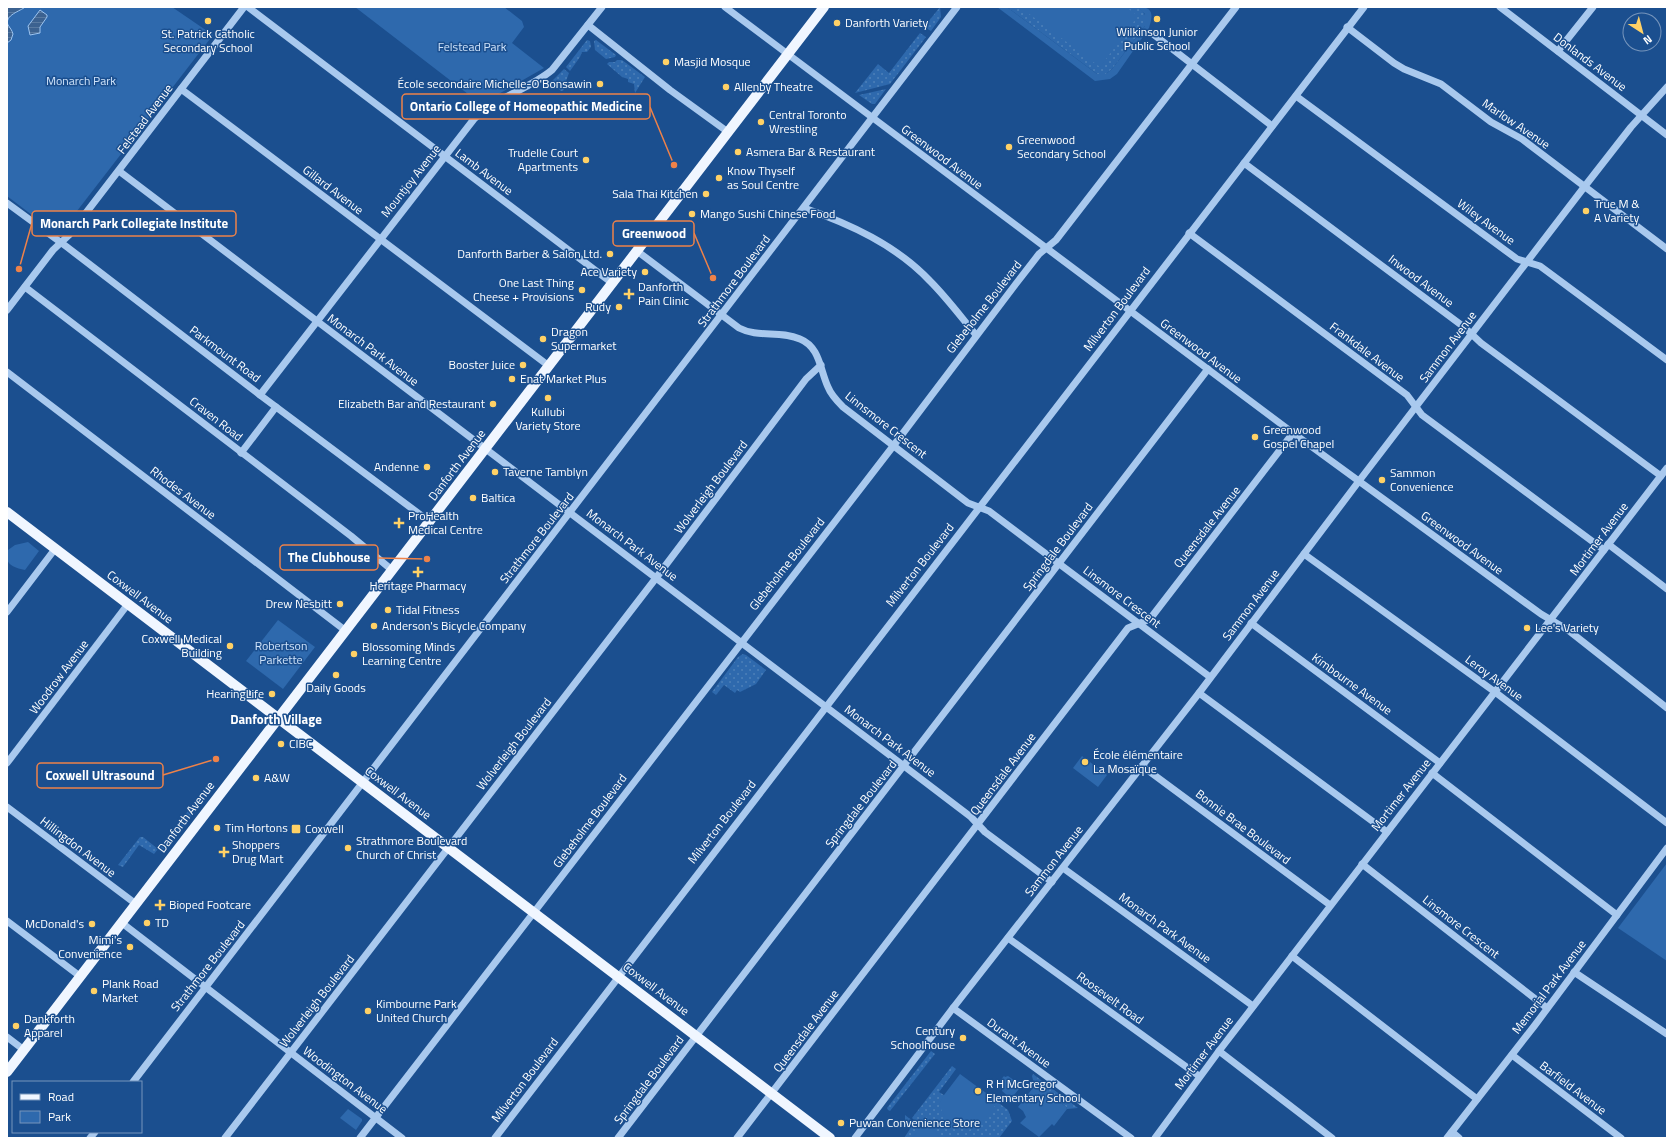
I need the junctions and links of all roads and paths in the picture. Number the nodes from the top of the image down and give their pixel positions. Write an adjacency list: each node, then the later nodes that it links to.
1 (244, 7): 18 (street, Felstead Avenue)
2 (248, 7): 25 (street, Lamb Avenue)
3 (602, 7): 11 (street, Mountjoy Avenue)
4 (725, 7): 15 (street, Greenwood Avenue)
5 (824, 7): 15 (main road, Danforth Avenue)
6 (957, 7): 21 (street, Strathmore Boulevard)
7 (1236, 7): 16 (street, Glebeholme Boulevard)
8 (1364, 7): 12 (street, Milverton Boulevard)
9 (1593, 7): 14 (street)
10 (1503, 8): 14 (street, Donlands Avenue)
11 (588, 25): 23 (street); 25 (street, Mountjoy Avenue)
12 (1348, 27): 19 (street, Milverton Boulevard); 28 (street, Marlow Avenue)
13 (1153, 34): 16 (street)
14 (1558, 51): 20 (street, Donlands Avenue)
15 (788, 55): 21 (street, Greenwood Avenue); 23 (main road, Danforth Avenue)
16 (1192, 64): 22 (street); 34 (street, Glebeholme Boulevard)
17 (1667, 87): 20 (street, Sammon Avenue)
18 (181, 89): 27 (street, Felstead Avenue); 32 (street, Gillard Avenue)
19 (1296, 96): 22 (street, Milverton Boulevard); 37 (street, Wiley Avenue)
20 (1642, 116): 24 (street, Donlands Avenue); 28 (street, Sammon Avenue)
21 (872, 118): 30 (street, Strathmore Boulevard); 34 (street, Greenwood Avenue)
22 (1272, 126): 26 (street, Milverton Boulevard)
23 (728, 132): 36 (main road, Danforth Avenue)
24 (1667, 135)
25 (445, 156): 32 (street, Mountjoy Avenue); 38 (street, Lamb Avenue)
26 (1244, 163): 31 (street, Milverton Boulevard); 45 (street, Inwood Avenue)
27 (119, 171): 33 (street, Felstead Avenue); 43 (street, Monarch Park Avenue)
28 (1585, 186): 35 (street, Marlow Avenue); 37 (street, Sammon Avenue)
29 (7, 203): 33 (street, Parkmount Road)
30 (804, 208): 42 (street, Strathmore Boulevard); 44 (street)
31 (1188, 233): 41 (street, Milverton Boulevard); 53 (street, Frankdale Avenue)
32 (379, 239): 43 (street, Mountjoy Avenue); 48 (street, Gillard Avenue)
33 (61, 242): 39 (street, Felstead Avenue); 51 (street, Parkmount Road)
34 (1045, 248): 41 (street, Greenwood Avenue); 44 (street, Glebeholme Boulevard)
35 (1667, 249)
36 (637, 251): 38 (main road, Danforth Avenue); 42 (street, Linnsmore Crescent)
37 (1527, 261): 45 (street, Sammon Avenue); 46 (street, Wiley Avenue)
38 (612, 283): 48 (main road, Danforth Avenue)
39 (25, 287): 40 (street, Felstead Avenue); 57 (street, Craven Road)
40 (7, 310)
41 (1130, 311): 49 (street, Greenwood Avenue); 61 (street, Milverton Boulevard)
42 (722, 315): 47 (street, Linnsmore Crescent); 63 (street, Strathmore Boulevard)
43 (316, 321): 51 (street, Mountjoy Avenue); 56 (street, Monarch Park Avenue)
44 (976, 335): 55 (street, Glebeholme Boulevard)
45 (1472, 335): 53 (street, Sammon Avenue); 59 (street, Inwood Avenue)
46 (1667, 360)
47 (821, 365): 55 (street, Linnsmore Crescent); 71 (street, Wolverleigh Boulevard)
48 (548, 366): 56 (main road, Danforth Avenue)
49 (1208, 369): 54 (street, Greenwood Avenue); 69 (street, Springdale Boulevard)
50 (7, 372): 78 (street, Rhodes Avenue)
51 (260, 395): 52 (street, Parkmount Road)
52 (276, 407): 57 (street); 64 (street, Parkmount Road)
53 (1416, 407): 60 (street, Sammon Avenue); 66 (street, Frankdale Avenue)
54 (1293, 433): 60 (street, Greenwood Avenue); 76 (street, Queensdale Avenue)
55 (894, 445): 61 (street, Linnsmore Crescent); 79 (street, Glebeholme Boulevard)
56 (486, 449): 63 (street, Monarch Park Avenue); 64 (main road, Danforth Avenue)
57 (242, 453): 70 (street, Craven Road)
58 (1667, 468): 59 (street, Mortimer Avenue)
59 (1661, 476): 66 (street, Mortimer Avenue)
60 (1358, 481): 68 (street, Sammon Avenue); 75 (street, Greenwood Avenue)
61 (979, 506): 65 (street, Linnsmore Crescent); 83 (street, Milverton Boulevard)
62 (7, 512): 67 (main road, Coxwell Avenue)
63 (570, 512): 71 (street, Monarch Park Avenue); 91 (street, Strathmore Boulevard)
64 (430, 522): 70 (main road, Danforth Avenue)
65 (1021, 535): 69 (street, Linsmore Crescent)
66 (1606, 547): 72 (street, Frankdale Avenue); 75 (street, Mortimer Avenue)
67 (55, 550): 73 (main road, Coxwell Avenue); 74 (street)
68 (1304, 554): 77 (street, Sammon Avenue); 81 (street, Leroy Avenue)
69 (1059, 563): 76 (street, Linsmore Crescent); 88 (street, Springdale Boulevard)
70 (392, 570): 78 (main road, Danforth Avenue)
71 (656, 578): 79 (street, Monarch Park Avenue); 96 (street, Wolverleigh Boulevard)
72 (1667, 589)
73 (128, 604): 85 (main road, Coxwell Avenue); 86 (street, Woodrow Avenue)
74 (7, 612)
75 (1551, 620): 81 (street, Mortimer Avenue); 84 (street, Greenwood Avenue)
76 (1140, 623): 80 (street, Linsmore Crescent); 94 (street, Queensdale Avenue)
77 (1251, 623): 80 (street, Sammon Avenue); 87 (street, Kimbourne Avenue)
78 (346, 631): 85 (main road, Danforth Avenue)
79 (741, 642): 83 (street, Monarch Park Avenue); 103 (street, Glebeholme Boulevard)
80 (1210, 677): 82 (street, Sammon Avenue)
81 (1495, 692): 87 (street, Mortimer Avenue); 93 (street, Leroy Avenue)
82 (1199, 693): 89 (street, Sammon Avenue); 95 (street)
83 (825, 706): 88 (street, Monarch Park Avenue); 110 (street, Milverton Boulevard)
84 (1667, 708)
85 (278, 719): 91 (main road, Coxwell Avenue); 101 (main road, Danforth Avenue)
86 (7, 763)
87 (1440, 763): 90 (street, Mortimer Avenue)
88 (904, 766): 94 (street, Monarch Park Avenue); 117 (street, Springdale Boulevard)
89 (1142, 766): 99 (street, Sammon Avenue); 102 (street, Bonnie Brae Boulevard)
90 (1432, 772): 95 (street, Mortimer Avenue); 104 (street)
91 (362, 783): 96 (main road, Coxwell Avenue); 112 (street, Strathmore Boulevard)
92 (7, 807): 101 (street, Hillingdon Avenue)
93 (1667, 823)
94 (978, 825): 100 (street, Monarch Park Avenue); 126 (street, Queensdale Avenue)
95 (1387, 832): 98 (street, Mortimer Avenue)
96 (448, 848): 103 (main road, Coxwell Avenue); 121 (street, Wolverleigh Boulevard)
97 (1667, 848): 104 (street, Memorial Park Avenue)
98 (1362, 864): 102 (street, Mortimer Avenue); 115 (street, Linsmore Crescent)
99 (1063, 868): 100 (street, Sammon Avenue); 113 (street, Monarch Park Avenue)
100 (1052, 882): 107 (street, Sammon Avenue)
101 (136, 904): 106 (main road, Danforth Avenue)
102 (1330, 905): 108 (street, Mortimer Avenue)
103 (534, 912): 110 (main road, Coxwell Avenue); 128 (street, Glebeholme Boulevard)
104 (1617, 915): 109 (street, Memorial Park Avenue)
105 (7, 921): 111 (street)
106 (122, 923): 111 (main road, Danforth Avenue); 112 (street, Woodington Avenue)
107 (1008, 938): 114 (street, Sammon Avenue); 124 (street, Roosevelt Road)
108 (1292, 956): 113 (street, Mortimer Avenue); 127 (street)
109 (1574, 972): 115 (street, Memorial Park Avenue); 116 (street)
110 (618, 976): 117 (main road, Coxwell Avenue); 133 (street, Milverton Boulevard)
111 (81, 977): 119 (main road, Danforth Avenue)
112 (206, 988): 121 (street, Woodington Avenue); 125 (street, Strathmore Boulevard)
113 (1253, 1006): 120 (street, Mortimer Avenue)
114 (953, 1008): 137 (street, Sammon Avenue); 138 (street, Durant Avenue)
115 (1547, 1008): 122 (street, Memorial Park Avenue)
116 (1667, 1034)
117 (697, 1036): 126 (main road, Coxwell Avenue); 134 (street, Springdale Boulevard)
118 (7, 1037): 119 (street)
119 (24, 1050): 123 (main road, Danforth Avenue)
120 (1219, 1051): 124 (street, Mortimer Avenue); 140 (street)
121 (291, 1053): 128 (street, Woodington Avenue); 130 (street, Wolverleigh Boulevard)
122 (1512, 1055): 127 (street, Memorial Park Avenue); 142 (street, Barfield Avenue)
123 (7, 1072)
124 (1200, 1076): 139 (street, Mortimer Avenue)
125 (134, 1081)
126 (772, 1094): 135 (street, Queensdale Avenue); 136 (main road, Coxwell Avenue)
127 (1477, 1099): 129 (street, Memorial Park Avenue)
128 (376, 1118): 131 (street, Glebeholme Boulevard); 132 (street, Woodington Avenue)
129 (1449, 1135): 141 (street)
130 (225, 1138)
131 (360, 1138)
132 (402, 1138)
133 (494, 1138)
134 (618, 1138)
135 (737, 1138)
136 (830, 1138)
137 (855, 1138)
138 (1131, 1138)
139 (1155, 1138)
140 (1332, 1138)
141 (1459, 1138)
142 (1621, 1138)

